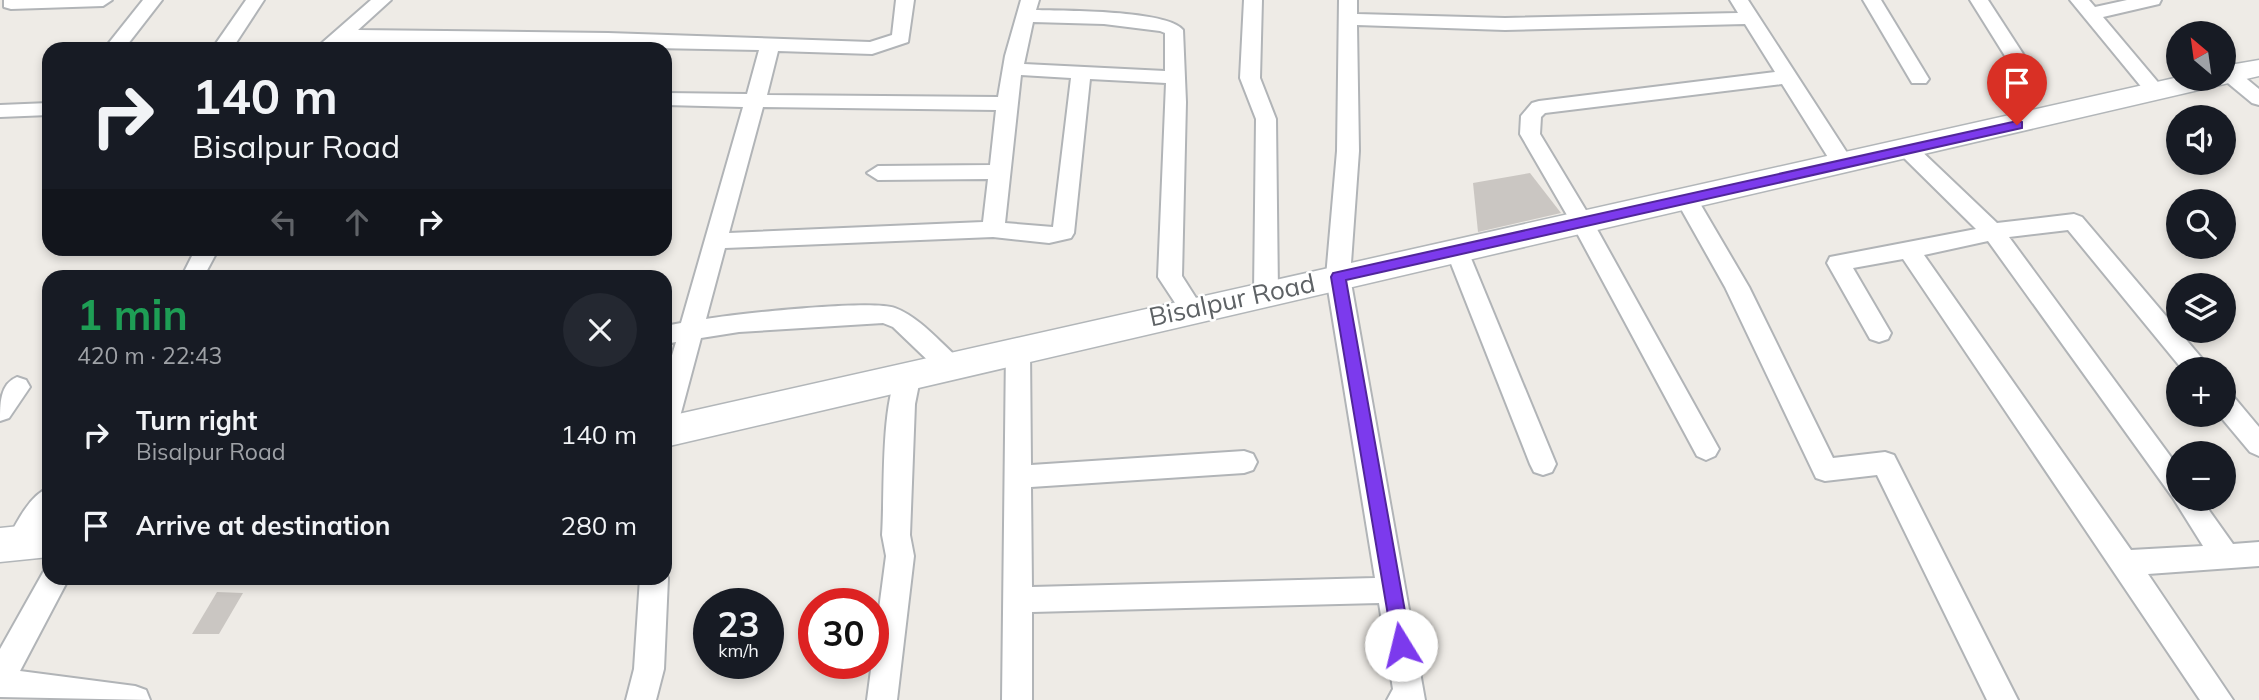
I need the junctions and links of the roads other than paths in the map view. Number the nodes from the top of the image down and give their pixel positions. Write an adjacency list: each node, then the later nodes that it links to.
1 (103, 0): 11 (street)
2 (153, 0): 16 (street)
3 (255, 0): 17 (street)
4 (382, 0): 18 (street)
5 (905, 0): 20 (street)
6 (1253, 0): 50 (street)
7 (1740, 0): 15 (street)
8 (1872, 0): 28 (street)
9 (1979, 0): 21 (street)
10 (2152, 0): 12 (street)
11 (8, 5)
12 (2084, 7): 31 (street)
13 (1028, 8): 23 (street); 26 (street)
14 (1349, 10): 15 (street); 49 (street)
15 (1751, 18): 27 (street)
16 (120, 42)
17 (227, 42)
18 (333, 42)
19 (672, 43): 20 (street)
20 (770, 46): 35 (street)
21 (2017, 60)
22 (2259, 68): 24 (main road, Bisalpur Road)
23 (1013, 69): 25 (street); 34 (street)
24 (2236, 73)
25 (1081, 74): 26 (street); 44 (street)
26 (1173, 77): 51 (street)
27 (1787, 77): 39 (street); 43 (street)
28 (1919, 79)
29 (2236, 85): 33 (street)
30 (2166, 88): 31 (main road, Bisalpur Road)
31 (2155, 91): 38 (main road, Bisalpur Road)
32 (672, 99): 35 (street)
33 (2259, 99)
34 (1007, 101): 35 (street); 40 (street)
35 (754, 102): 46 (street)
36 (42, 109): 37 (street)
37 (0, 111)
38 (1908, 150): 39 (main road, Bisalpur Road); 45 (street)
39 (1844, 165): 42 (main road, Bisalpur Road)
40 (1001, 172): 41 (street); 44 (street)
41 (878, 173)
42 (1686, 200): 43 (main road, Bisalpur Road); 86 (street)
43 (1582, 223): 48 (main road, Bisalpur Road); 65 (street)
44 (993, 229): 46 (street)
45 (1992, 230): 47 (street); 56 (street); 68 (street)
46 (715, 241): 52 (street)
47 (1909, 250): 53 (street); 75 (street)
48 (1457, 251): 49 (main road, Bisalpur Road); 67 (street)
49 (1338, 277): 50 (main road, Bisalpur Road); 78 (street)
50 (1266, 293): 51 (main road, Bisalpur Road)
51 (1191, 309): 55 (main road, Bisalpur Road)
52 (689, 331): 54 (street); 57 (street); 60 (street)
53 (1879, 333)
54 (672, 334)
55 (1018, 349): 57 (main road, Bisalpur Road); 69 (street)
56 (2186, 357)
57 (949, 365): 58 (main road, Bisalpur Road)
58 (909, 374): 63 (main road, Bisalpur Road); 83 (street)
59 (17, 387): 61 (street)
60 (672, 397)
61 (0, 411)
62 (2236, 417): 64 (street)
63 (672, 430)
64 (2259, 445)
65 (1706, 449)
66 (1244, 462): 69 (street)
67 (1543, 464)
68 (2166, 471)
69 (1020, 477): 79 (street)
70 (42, 511): 72 (street)
71 (2194, 511): 74 (street)
72 (23, 543)
73 (2259, 554): 74 (street)
74 (2226, 556): 75 (street)
75 (2127, 563): 87 (street)
76 (51, 585): 80 (street)
77 (654, 585): 82 (street)
78 (1392, 590): 79 (street); 85 (street)
79 (1019, 600): 84 (street)
80 (0, 680): 81 (street)
81 (135, 700)
82 (641, 700)
83 (882, 700)
84 (1017, 700)
85 (1402, 700)
86 (2003, 700)
87 (2218, 700)

